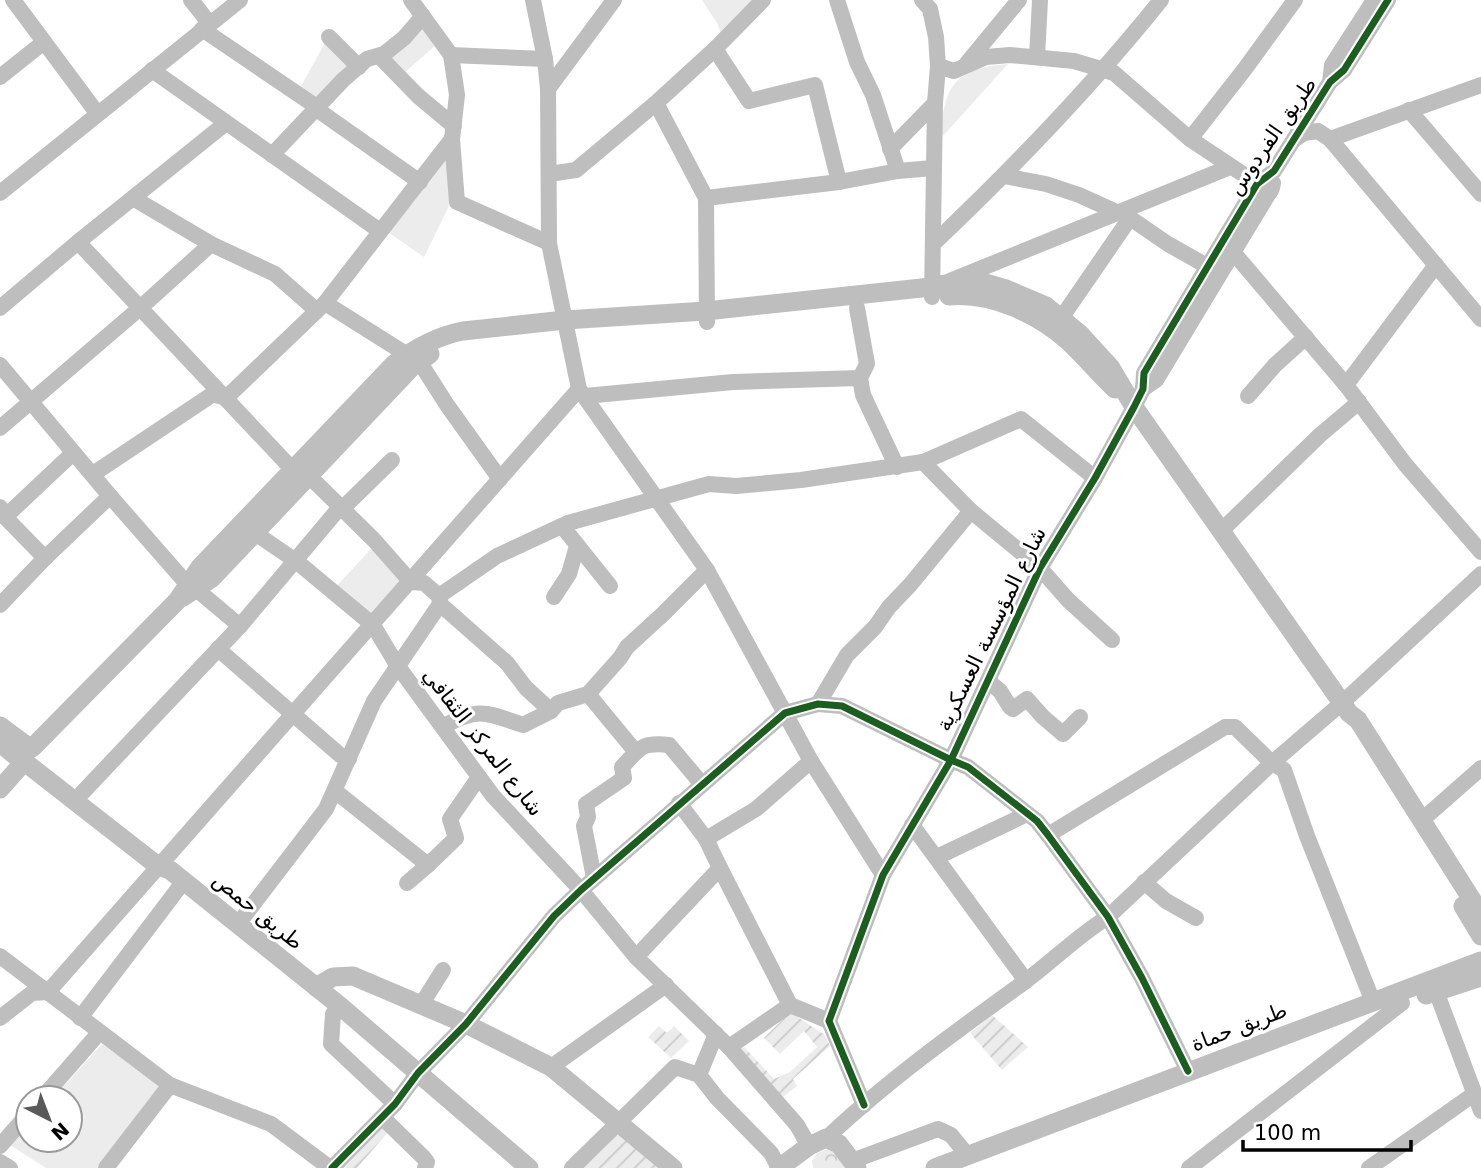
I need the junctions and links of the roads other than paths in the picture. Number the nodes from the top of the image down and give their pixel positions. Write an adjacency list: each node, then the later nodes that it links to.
1 (13, 0): 19 (street)
2 (191, 0): 17 (street)
3 (240, 0): 17 (street)
4 (411, 0): 16 (street)
5 (533, 0): 24 (street)
6 (614, 0): 33 (street)
7 (764, 0): 20 (street)
8 (837, 0): 44 (street)
9 (922, 0): 27 (street)
10 (1041, 0): 23 (street)
11 (1161, 0): 28 (street)
12 (1295, 0): 41 (street)
13 (1374, 0): 31 (street, طريق الفردوس)
14 (1388, 0): 31 (street, طريق الفردوس)
15 (1010, 3): 25 (street)
16 (423, 16): 21 (street); 22 (street)
17 (206, 27): 29 (street); 36 (street)
18 (328, 37): 26 (street)
19 (44, 41): 30 (street); 38 (street)
20 (715, 49): 34 (street); 52 (street)
21 (379, 55): 26 (street); 40 (street)
22 (451, 55): 24 (street); 40 (street)
23 (1037, 57): 25 (street); 28 (street)
24 (545, 59): 33 (street)
25 (967, 64): 27 (street)
26 (359, 66): 36 (street)
27 (938, 66): 35 (street)
28 (1101, 69): 41 (street); 50 (street)
29 (152, 70): 38 (street); 39 (street)
30 (0, 77)
31 (1329, 82): 43 (street, طريق الفردوس)
32 (1481, 85): 37 (street)
33 (548, 89): 49 (street)
34 (656, 103): 49 (street); 57 (street)
35 (935, 103): 44 (street); 47 (street)
36 (315, 108): 45 (street); 51 (street)
37 (1409, 110): 42 (street); 55 (street)
38 (97, 113): 53 (street)
39 (226, 123): 45 (street); 56 (street)
40 (453, 133): 51 (street); 61 (street)
41 (1190, 139): 46 (street)
42 (1331, 139): 43 (street); 65 (street)
43 (1294, 140): 54 (street, طريق الفردوس)
44 (890, 149): 48 (street)
45 (272, 155): 59 (street)
46 (1230, 167): 54 (street); 58 (street)
47 (933, 168): 48 (street); 62 (street)
48 (898, 171): 52 (street)
49 (549, 174): 61 (street)
50 (1004, 176): 58 (street); 62 (street)
51 (420, 182): 59 (street)
52 (839, 182): 57 (street)
53 (2, 188)
54 (1264, 188): 64 (street, طريق الفردوس); 66 (street, طريق الفردوس)
55 (1480, 192)
56 (132, 198): 60 (street); 63 (street)
57 (706, 198): 72 (street)
58 (1122, 216): 66 (street); 67 (street); 73 (street)
59 (380, 231): 68 (street)
60 (78, 242): 69 (street); 70 (street)
61 (549, 243): 75 (street)
62 (934, 243): 67 (street)
63 (211, 244): 68 (street); 70 (street)
64 (1233, 252): 66 (street, طريق الفردوس); 76 (street)
65 (1436, 265): 74 (street); 80 (street)
66 (1213, 270): 86 (street, طريق الفردوس)
67 (936, 289): 71 (main road); 72 (main road); 73 (main road); 86 (main road)
68 (320, 306): 77 (street); 83 (street)
69 (0, 308)
70 (140, 308): 83 (street); 84 (street)
71 (858, 308): 72 (main road); 79 (street)
72 (707, 316): 75 (main road)
73 (1062, 317): 86 (main road)
74 (1481, 319)
75 (566, 326): 77 (main road); 81 (street)
76 (1306, 337): 80 (street); 82 (street)
77 (413, 358): 92 (main road); 95 (street)
78 (0, 365): 84 (street)
79 (860, 378): 81 (street); 91 (street)
80 (1346, 386): 85 (street)
81 (582, 392): 95 (street); 97 (street)
82 (1248, 396)
83 (226, 398): 92 (street); 93 (street)
84 (29, 401): 87 (street); 88 (street)
85 (1359, 402): 102 (street); 105 (street)
86 (1134, 407): 94 (street, شارع المؤسسة العسكرية); 102 (main road)
87 (0, 428)
88 (73, 453): 93 (street); 100 (street)
89 (391, 460): 98 (street)
90 (923, 463): 91 (street); 94 (street); 99 (street)
91 (897, 467): 97 (street)
92 (301, 473): 98 (street); 103 (main road); 113 (main road)
93 (93, 474): 96 (street)
94 (1095, 478): 108 (street, شارع المؤسسة العسكرية)
95 (500, 479): 111 (street)
96 (110, 496): 106 (street); 113 (street)
97 (655, 498): 101 (street); 109 (street)
98 (342, 507): 107 (street); 111 (street)
99 (971, 511): 108 (street); 124 (street)
100 (3, 512): 106 (street)
101 (562, 526): 104 (street); 115 (street)
102 (1221, 531): 125 (main road)
103 (256, 533): 107 (street, شارع المركز الثقافي); 113 (main road)
104 (577, 546): 112 (street); 114 (street)
105 (1481, 552)
106 (45, 558): 116 (street)
107 (296, 561): 117 (street, شارع المركز الثقافي); 118 (street)
108 (1040, 568): 119 (street); 122 (street, شارع المؤسسة العسكرية)
109 (708, 570): 123 (street); 127 (street)
110 (1481, 574): 125 (street)
111 (411, 582): 115 (street); 117 (street)
112 (610, 586)
113 (192, 587): 118 (street); 134 (main road)
114 (554, 597)
115 (440, 600): 121 (street); 126 (street)
116 (0, 605)
117 (373, 625): 121 (street, شارع المركز الثقافي); 128 (street)
118 (240, 626): 120 (street)
119 (1112, 640)
120 (218, 649): 128 (street); 145 (street)
121 (397, 665): 131 (street, شارع المركز الثقافي); 135 (street)
122 (988, 681): 129 (street); 136 (street, شارع المؤسسة العسكرية)
123 (588, 694): 126 (street); 133 (street)
124 (818, 704): 127 (street); 136 (street)
125 (1346, 708): 138 (street); 148 (main road); 165 (main road)
126 (551, 711): 131 (street)
127 (785, 713): 137 (street); 142 (street)
128 (292, 714): 135 (street); 155 (street)
129 (1080, 716)
130 (0, 726): 134 (main road, طريق حمص)
131 (444, 726): 141 (street, شارع المركز الثقافي)
132 (0, 743): 134 (main road, طريق حمص)
133 (635, 751): 142 (street); 157 (street)
134 (25, 756): 140 (main road); 143 (main road); 145 (main road, طريق حمص); 155 (main road, طريق حمص)
135 (349, 760): 144 (street)
136 (951, 760): 147 (street); 149 (street, شارع المؤسسة العسكرية)
137 (811, 761): 151 (street); 156 (street)
138 (1272, 763): 150 (street); 158 (street); 176 (street)
139 (1481, 768): 148 (street)
140 (0, 773)
141 (479, 777): 153 (street); 160 (street, شارع المركز الثقافي)
142 (702, 783): 146 (street)
143 (0, 789)
144 (335, 791): 153 (street); 164 (street)
145 (82, 793): 155 (main road, طريق حمص)
146 (679, 803): 151 (street); 157 (street)
147 (1027, 814): 150 (street); 152 (street)
148 (1422, 820): 161 (main road)
149 (912, 825): 152 (street); 156 (street, شارع المؤسسة العسكرية)
150 (1048, 835): 162 (street)
151 (706, 839): 154 (street)
152 (937, 858): 171 (street)
153 (428, 865): 159 (street)
154 (720, 868): 167 (street); 179 (street)
155 (169, 869): 164 (main road, طريق حمص); 175 (street); 182 (street)
156 (883, 876): 183 (street, شارع المؤسسة العسكرية)
157 (594, 878): 160 (street)
158 (1144, 882): 162 (street); 163 (street)
159 (407, 883)
160 (580, 890): 167 (street, شارع المركز الثقافي); 184 (street)
161 (1481, 914)
162 (1108, 917): 171 (street); 189 (street)
163 (1196, 918)
164 (238, 924): 173 (main road, طريق حمص)
165 (1481, 936)
166 (0, 956): 175 (street)
167 (636, 957): 172 (street, شارع المركز الثقافي)
168 (1481, 961): 176 (main road, طريق حماة)
169 (443, 970): 178 (street)
170 (1481, 977): 174 (main road, طريق حماة)
171 (1026, 981): 196 (street)
172 (666, 985): 186 (street, شارع المركز الثقافي); 188 (street)
173 (316, 987): 178 (main road); 180 (main road, طريق حمص)
174 (1436, 991): 177 (main road, طريق حماة); 194 (street)
175 (48, 992): 181 (street); 182 (street)
176 (1373, 1002): 189 (main road, طريق حماة)
177 (1402, 1003): 205 (main road, طريق حماة); 216 (street)
178 (421, 1005): 184 (main road)
179 (790, 1005): 183 (street); 187 (street)
180 (340, 1006): 190 (main road, طريق حمص); 195 (street)
181 (0, 1018)
182 (80, 1018): 185 (street)
183 (829, 1021): 196 (street)
184 (466, 1024): 188 (main road); 190 (street)
185 (99, 1033): 192 (street); 193 (street)
186 (716, 1034): 187 (street, شارع المركز الثقافي); 191 (street)
187 (729, 1047): 203 (street, شارع المركز الثقافي)
188 (551, 1067): 199 (main road)
189 (1188, 1071): 205 (main road, طريق حماة)
190 (418, 1073): 195 (street); 211 (main road, طريق حمص)
191 (699, 1075): 199 (street); 214 (street)
192 (54, 1084)
193 (170, 1085): 208 (street); 209 (street)
194 (1474, 1094): 197 (street); 217 (street)
195 (395, 1104): 198 (street)
196 (864, 1105): 201 (street)
197 (1481, 1111)
198 (383, 1118): 209 (street); 210 (street)
199 (619, 1123): 212 (street); 213 (main road)
200 (14, 1130): 202 (street)
201 (830, 1139): 203 (main road); 206 (main road)
202 (0, 1146)
203 (809, 1146): 214 (main road)
204 (0, 1162): 207 (street)
205 (968, 1162): 206 (street); 215 (main road, طريق حماة)
206 (855, 1164)
207 (10, 1168)
208 (106, 1168)
209 (331, 1168)
210 (425, 1168)
211 (529, 1168)
212 (572, 1168)
213 (673, 1168)
214 (779, 1168)
215 (935, 1168)
216 (1189, 1168)
217 (1368, 1168)

